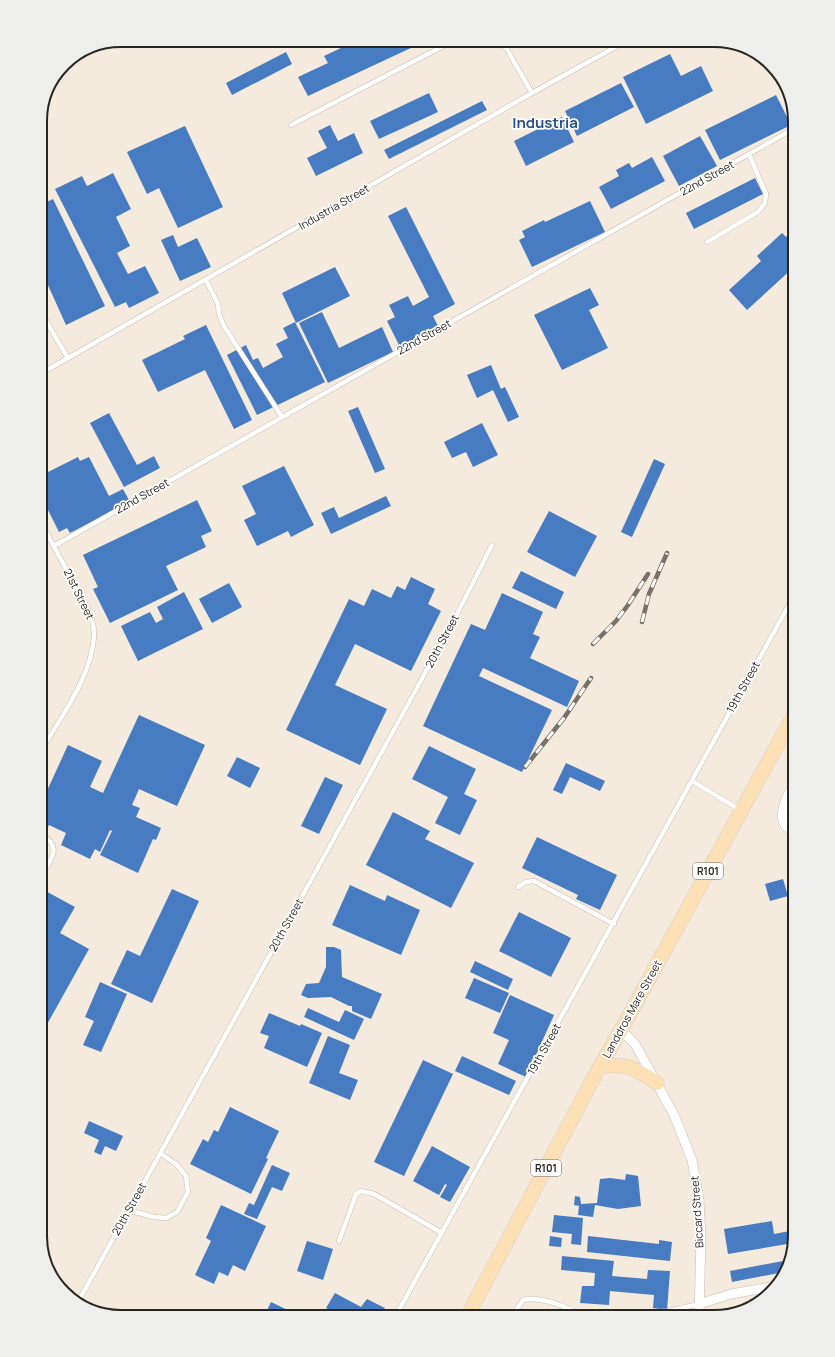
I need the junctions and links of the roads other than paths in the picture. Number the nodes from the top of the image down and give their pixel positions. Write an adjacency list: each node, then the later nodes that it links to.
1 (441, 47): 5 (lane)
2 (506, 47): 4 (lane)
3 (615, 47): 4 (lane, Industria Street)
4 (532, 93): 9 (lane, Industria Street)
5 (291, 125)
6 (788, 132): 7 (lane, 22nd Street)
7 (749, 154): 8 (lane); 13 (lane, 22nd Street)
8 (707, 242)
9 (206, 280): 11 (lane, Industria Street); 13 (lane)
10 (47, 323): 11 (lane)
11 (68, 358): 12 (lane, Industria Street)
12 (47, 370)
13 (282, 417): 16 (lane, 22nd Street)
14 (47, 534): 16 (lane, 21st Street)
15 (492, 545): 31 (lane, 20th Street)
16 (54, 546): 19 (lane, 21st Street)
17 (788, 607): 20 (lane, 19th Street)
18 (788, 726): 22 (main road, Landdros Mare Street / R101)
19 (47, 740)
20 (692, 781): 22 (lane); 27 (lane, 19th Street)
21 (788, 797): 23 (street)
22 (742, 811): 28 (main road, Landdros Mare Street / R101)
23 (788, 827)
24 (47, 838): 25 (lane)
25 (47, 867)
26 (518, 887): 27 (lane)
27 (614, 924): 33 (lane, 19th Street)
28 (622, 1030): 29 (main road, Landdros Mare Street / R101); 30 (street, Biccard Street)
29 (600, 1066): 30 (main road); 39 (main road, Landdros Mare Street / R101)
30 (657, 1083): 37 (street, Biccard Street)
31 (160, 1153): 32 (lane, 20th Street); 32 (lane)
32 (128, 1210): 36 (lane, 20th Street)
33 (442, 1233): 34 (lane); 38 (lane, 19th Street)
34 (340, 1241)
35 (767, 1288): 37 (street)
36 (80, 1298)
37 (699, 1304): 42 (lane); 43 (street, Biccard Street)
38 (399, 1310)
39 (470, 1310)
40 (516, 1310): 41 (lane)
41 (569, 1310)
42 (672, 1310)
43 (699, 1310)

